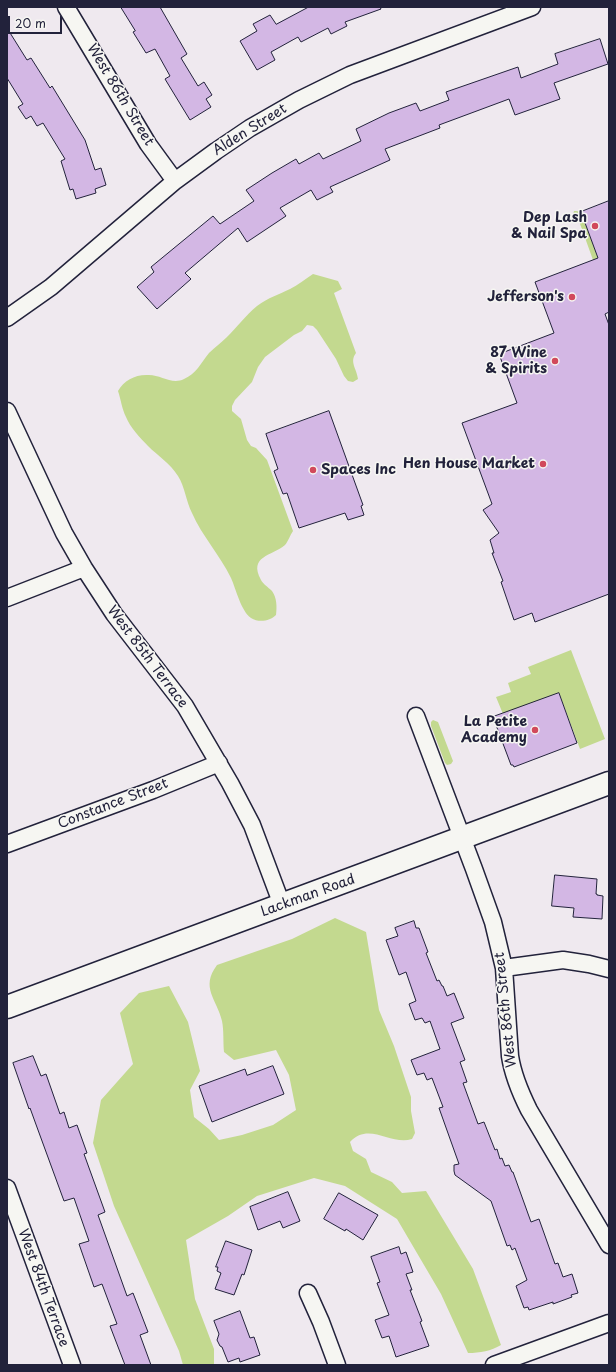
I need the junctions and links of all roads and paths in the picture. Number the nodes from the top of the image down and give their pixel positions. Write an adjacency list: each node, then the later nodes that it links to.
1 (66, 7): 3 (street, West 86th Street)
2 (532, 7): 3 (street, Alden Street)
3 (175, 182): 4 (street, Alden Street)
4 (7, 318)
5 (7, 411): 6 (street, West 85th Terrace)
6 (84, 568): 7 (street); 9 (street, West 85th Terrace)
7 (7, 598)
8 (416, 716): 11 (street, West 86th Street)
9 (219, 763): 12 (street, Constance Street); 13 (street, West 85th Terrace)
10 (609, 784): 11 (main road, Lackman Road)
11 (462, 839): 13 (main road, Lackman Road); 14 (street, West 86th Street)
12 (7, 844)
13 (282, 905): 16 (main road, Lackman Road)
14 (504, 968): 15 (street); 18 (street, West 86th Street)
15 (609, 969)
16 (7, 1008)
17 (7, 1188): 21 (street, West 84th Terrace)
18 (609, 1245)
19 (308, 1293): 22 (street)
20 (609, 1323): 23 (street)
21 (72, 1365)
22 (337, 1365)
23 (494, 1365)

